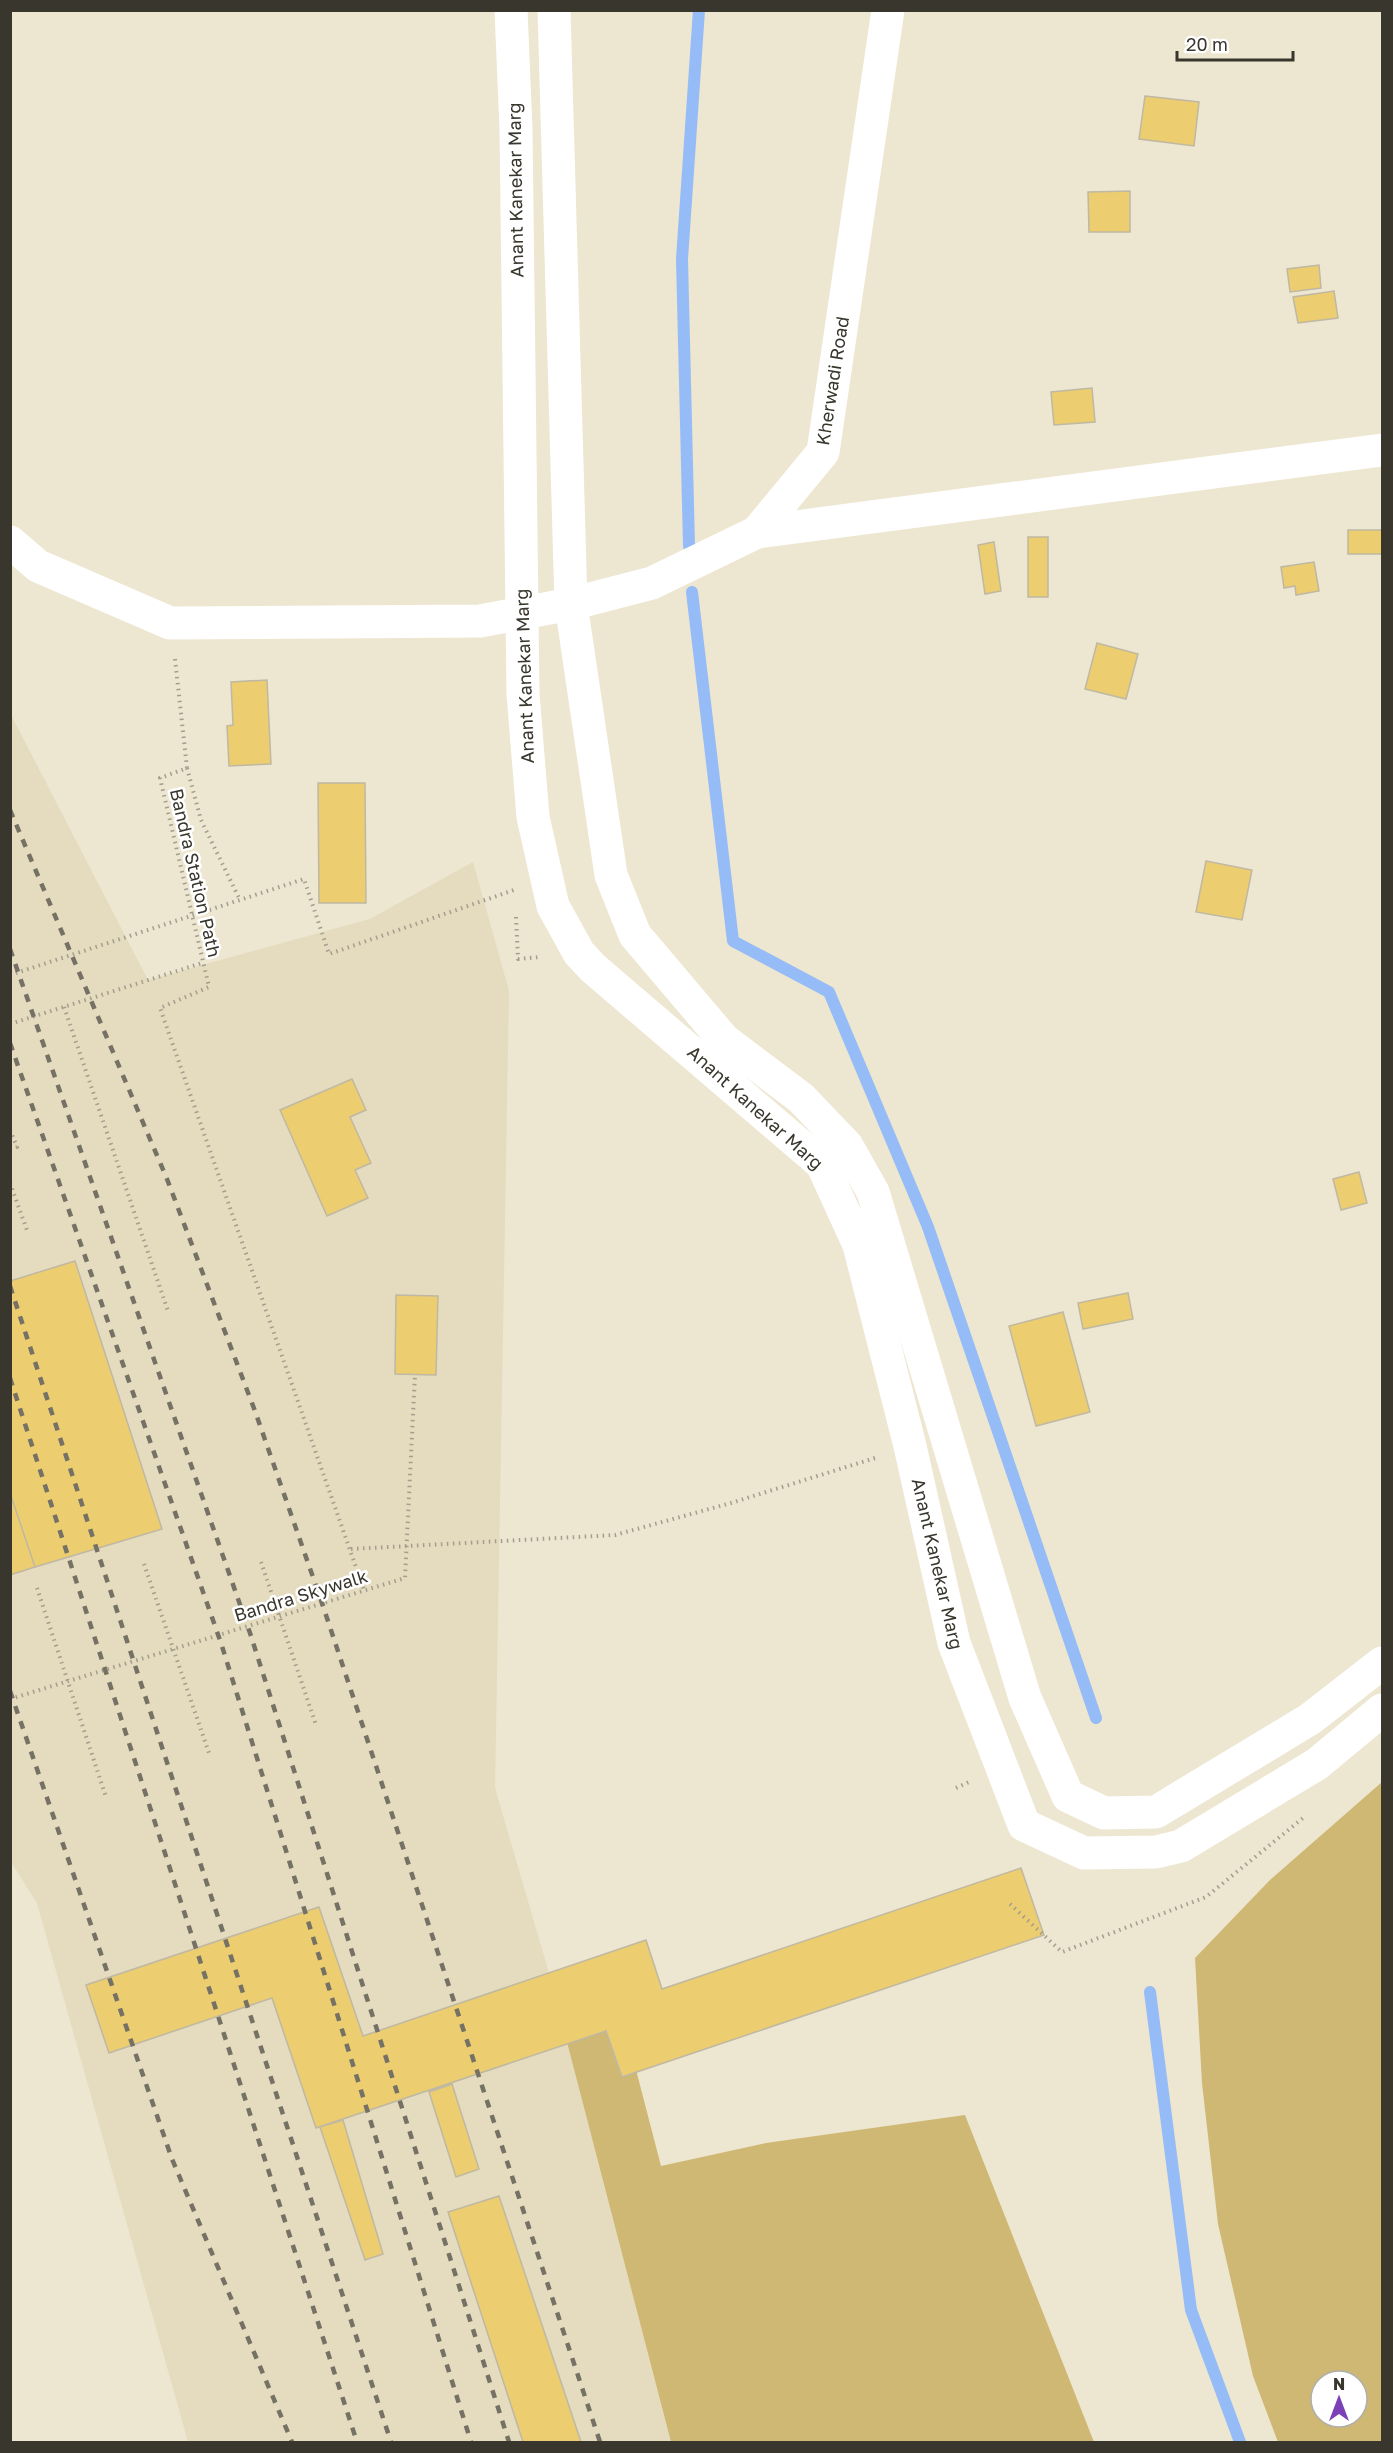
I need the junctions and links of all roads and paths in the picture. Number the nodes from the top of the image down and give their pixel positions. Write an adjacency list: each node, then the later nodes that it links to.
1 (511, 10): 34 (street, Anant Kanekar Marg)
2 (554, 10): 7 (street, Anant Kanekar Marg)
3 (888, 10): 5 (street, Kherwadi Road)
4 (1383, 450): 5 (street)
5 (757, 532): 7 (street, Kherwadi Road)
6 (10, 542): 8 (street)
7 (571, 604): 8 (street, Kherwadi Road); 31 (street, Anant Kanekar Marg)
8 (170, 623): 9 (path, Bandra Station Path)
9 (187, 768): 11 (path); 12 (path, Bandra Station Path)
10 (515, 889): 11 (path)
11 (240, 900): 13 (path)
12 (202, 963): 14 (path); 24 (path, Bandra Station Path)
13 (10, 975)
14 (64, 1007): 15 (path); 20 (path)
15 (10, 1024)
16 (10, 1130): 17 (path)
17 (10, 1149)
18 (10, 1183): 19 (path)
19 (28, 1233)
20 (168, 1311)
21 (415, 1374): 23 (path, Bandra Skywalk)
22 (862, 1462): 23 (path)
23 (407, 1546): 24 (path); 28 (path, Bandra Skywalk)
24 (351, 1549): 28 (path)
25 (261, 1562): 29 (path)
26 (144, 1564): 30 (path)
27 (37, 1588): 32 (path)
28 (364, 1590): 29 (path, Bandra Skywalk)
29 (281, 1616): 30 (path, Bandra Skywalk); 35 (path)
30 (174, 1650): 32 (path, Bandra Skywalk); 36 (path)
31 (1383, 1664)
32 (68, 1683): 33 (path, Bandra Skywalk); 37 (path)
33 (10, 1699)
34 (1383, 1710)
35 (316, 1725)
36 (209, 1753)
37 (106, 1797)

